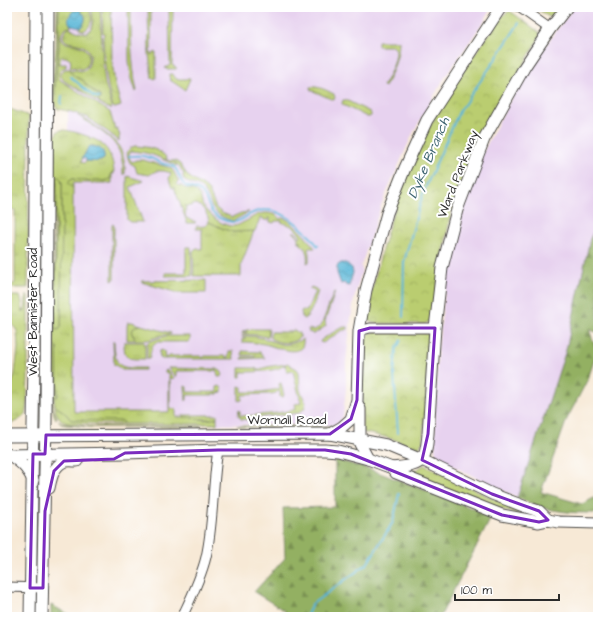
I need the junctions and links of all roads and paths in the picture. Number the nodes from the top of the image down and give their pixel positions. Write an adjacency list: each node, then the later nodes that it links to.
1 (36, 7): 13 (main road, West Bannister Road)
2 (48, 7): 8 (main road, West Bannister Road)
3 (54, 7): 8 (main road)
4 (501, 7): 10 (main road)
5 (519, 7): 7 (street)
6 (567, 7): 7 (main road, Ward Parkway)
7 (550, 29): 9 (main road, Ward Parkway)
8 (48, 61): 14 (main road, West Bannister Road)
9 (435, 328): 10 (street); 23 (main road, Ward Parkway)
10 (359, 331): 11 (main road)
11 (357, 400): 12 (main road); 16 (main road)
12 (330, 434): 14 (main road, Wornall Road); 16 (main road, Wornall Road)
13 (33, 435): 14 (main road, Wornall Road); 15 (main road, Wornall Road); 20 (main road, West Bannister Road)
14 (46, 435): 21 (main road, West Bannister Road)
15 (7, 436)
16 (360, 440): 22 (main road); 23 (main road, Wornall Road)
17 (218, 450): 18 (main road, Wornall Road); 22 (main road, Wornall Road); 34 (street)
18 (125, 453): 21 (main road, Wornall Road); 26 (main road)
19 (8, 454): 20 (main road, Wornall Road); 25 (main road)
20 (33, 454): 21 (main road, Wornall Road); 25 (main road, West Bannister Road)
21 (46, 454): 26 (main road, West Bannister Road)
22 (368, 459): 24 (main road, Wornall Road)
23 (422, 460): 24 (main road); 27 (main road, Wornall Road)
24 (392, 468): 27 (main road, Wornall Road)
25 (33, 480): 30 (main road, West Bannister Road)
26 (45, 511): 31 (main road, West Bannister Road)
27 (548, 520): 28 (main road, Wornall Road)
28 (598, 524)
29 (7, 587): 30 (street)
30 (30, 588): 31 (street); 32 (main road, West Bannister Road)
31 (43, 588): 33 (main road, West Bannister Road)
32 (30, 617)
33 (42, 617)
34 (182, 617)

